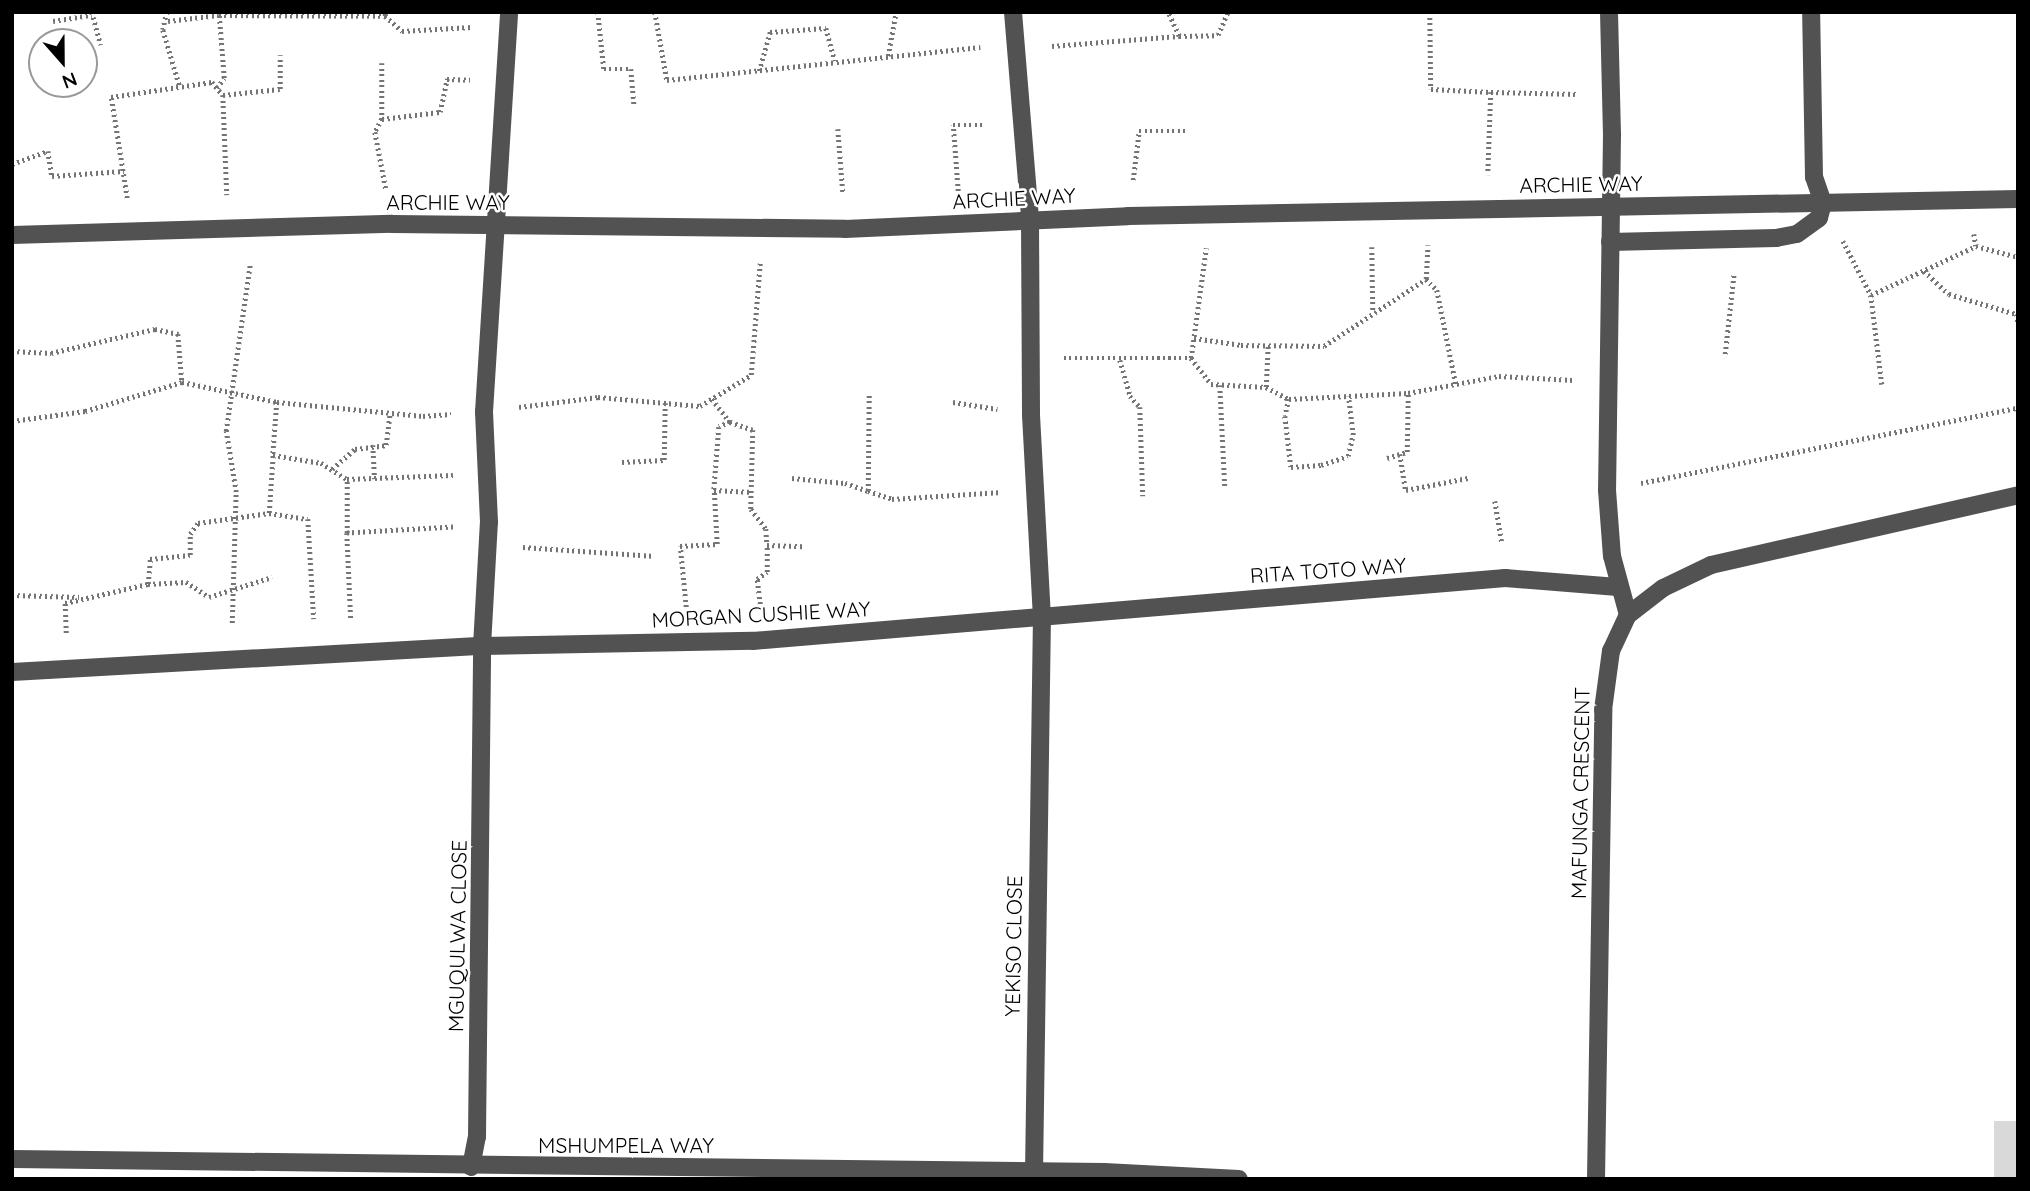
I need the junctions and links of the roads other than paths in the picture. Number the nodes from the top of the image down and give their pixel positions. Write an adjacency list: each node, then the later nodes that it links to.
1 (509, 12): 9 (street, MGUQULWA CLOSE)
2 (1013, 12): 8 (street, YEKISO CLOSE)
3 (1609, 12): 7 (street)
4 (1811, 12): 6 (street)
5 (2018, 199): 6 (street, ARCHIE WAY)
6 (1823, 203): 7 (street, ARCHIE WAY); 11 (street)
7 (1610, 206): 8 (street, ARCHIE WAY); 11 (street)
8 (1030, 221): 9 (street, ARCHIE WAY); 14 (street, YEKISO CLOSE)
9 (496, 224): 10 (street, ARCHIE WAY); 16 (street, MGUQULWA CLOSE)
10 (12, 235)
11 (1610, 242): 13 (street)
12 (2018, 495): 15 (street, MAFUNGA CRESCENT)
13 (1618, 587): 14 (street, RITA TOTO WAY); 15 (street)
14 (1042, 615): 16 (street, MORGAN CUSHIE WAY); 20 (street, YEKISO CLOSE)
15 (1628, 615): 22 (street, MAFUNGA CRESCENT)
16 (482, 646): 17 (street, MORGAN CUSHIE WAY); 19 (street, MGUQULWA CLOSE)
17 (12, 672)
18 (12, 1159): 19 (street, MSHUMPELA WAY)
19 (471, 1167): 20 (street, MSHUMPELA WAY)
20 (1034, 1171): 21 (street, MSHUMPELA WAY)
21 (1239, 1179)
22 (1595, 1179)

